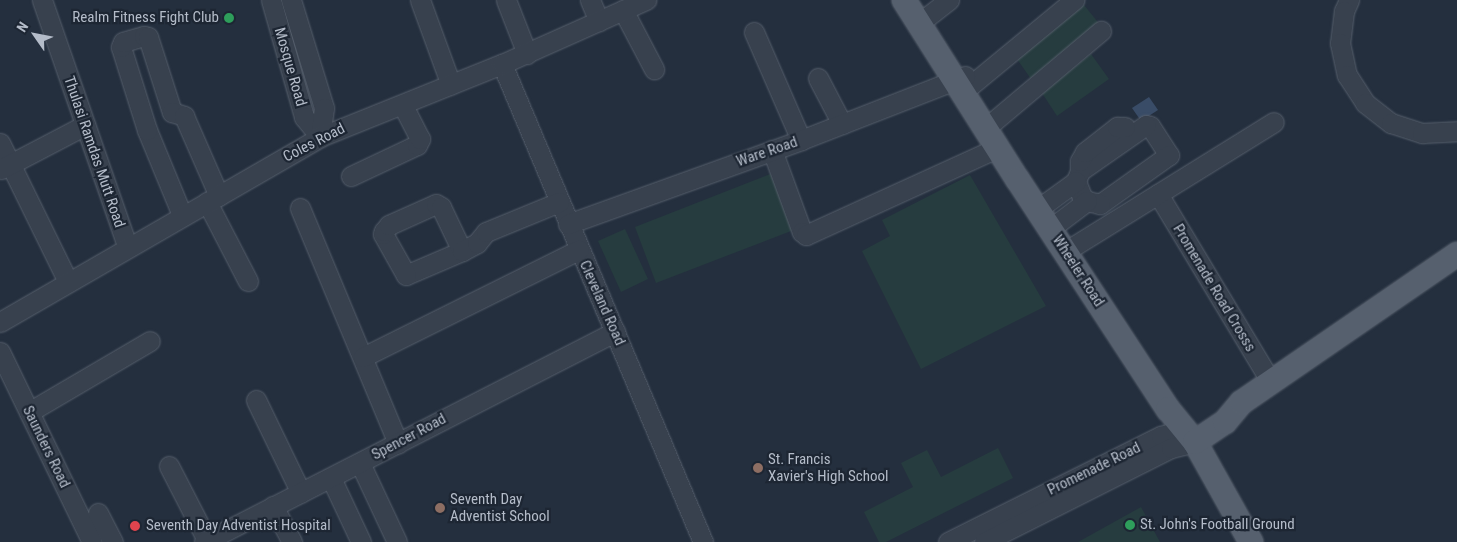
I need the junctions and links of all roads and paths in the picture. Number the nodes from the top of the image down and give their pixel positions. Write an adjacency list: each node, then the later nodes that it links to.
1 (42, 0): 26 (street, Thulasi Ramdas Mutt Road)
2 (271, 0): 29 (street, Mosque Road)
3 (291, 0): 29 (street, Mosque Road)
4 (420, 0): 21 (street)
5 (506, 0): 17 (street)
6 (590, 0): 14 (street)
7 (646, 0): 13 (street, Coles Road)
8 (904, 0): 22 (main road, Wheeler Road)
9 (949, 0): 12 (street)
10 (1074, 0): 22 (street)
11 (1349, 0): 28 (street)
12 (921, 9): 22 (main road, Wheeler Road)
13 (623, 10): 14 (street, Coles Road); 19 (street)
14 (599, 21): 17 (street, Coles Road)
15 (1101, 31): 22 (street)
16 (754, 32): 30 (street)
17 (526, 54): 18 (street, Coles Road)
18 (502, 64): 21 (street, Coles Road); 43 (street, Cleveland Road)
19 (654, 69)
20 (818, 78): 25 (street)
21 (451, 85): 23 (street, Coles Road)
22 (973, 95): 25 (street, Ware Road); 32 (main road, Wheeler Road); 44 (main road, Wheeler Road)
23 (403, 104): 29 (street, Coles Road); 36 (street)
24 (1274, 122): 38 (street)
25 (842, 124): 30 (street, Ware Road)
26 (85, 125): 34 (street); 48 (street, Thulasi Ramdas Mutt Road)
27 (1125, 127): 37 (street)
28 (1457, 130)
29 (320, 137): 40 (street, Coles Road)
30 (801, 140): 33 (street, Ware Road)
31 (0, 143): 34 (street)
32 (997, 148): 33 (street); 61 (main road, Wheeler Road)
33 (772, 150): 43 (street, Ware Road)
34 (5, 167): 52 (street)
35 (1155, 173): 39 (street)
36 (351, 176)
37 (1078, 176): 39 (street); 41 (street); 44 (street)
38 (1158, 194): 46 (street); 58 (street, Promenade Road Crosss)
39 (1110, 196): 41 (street)
40 (213, 199): 45 (street, Coles Road); 45 (street); 51 (street)
41 (1087, 201): 44 (street)
42 (300, 208): 57 (street)
43 (563, 212): 47 (street, Ware Road); 49 (street, Cleveland Road)
44 (1053, 213): 46 (main road, Wheeler Road)
45 (182, 214): 48 (street, Coles Road)
46 (1074, 246): 61 (main road, Wheeler Road)
47 (469, 247)
48 (128, 248): 52 (street, Coles Road)
49 (579, 250): 54 (street, Cleveland Road); 57 (street)
50 (1457, 254): 58 (main road, Promenade Road)
51 (248, 281)
52 (68, 282): 53 (street, Coles Road)
53 (0, 322)
54 (615, 332): 62 (street, Spencer Road); 75 (street, Cleveland Road)
55 (150, 341): 60 (street)
56 (0, 352): 60 (street, Saunders Road)
57 (363, 357): 62 (street)
58 (1271, 382): 61 (main road, Promenade Road)
59 (256, 400): 66 (street)
60 (29, 412): 70 (street, Saunders Road)
61 (1194, 434): 76 (street, Promenade Road); 77 (street, Promenade Road); 78 (main road, Wheeler Road); 79 (main road, Wheeler Road)
62 (398, 443): 63 (street, Spencer Road)
63 (360, 463): 65 (street, Spencer Road); 74 (street)
64 (169, 466): 69 (street)
65 (331, 478): 66 (street, Spencer Road); 73 (street)
66 (300, 493): 67 (street, Spencer Road)
67 (273, 506): 69 (street, Spencer Road); 72 (street)
68 (98, 513): 71 (street)
69 (205, 541)
70 (92, 542)
71 (113, 542)
72 (292, 542)
73 (361, 542)
74 (398, 542)
75 (703, 542)
76 (948, 542)
77 (984, 542)
78 (1251, 542)
79 (1261, 542)

